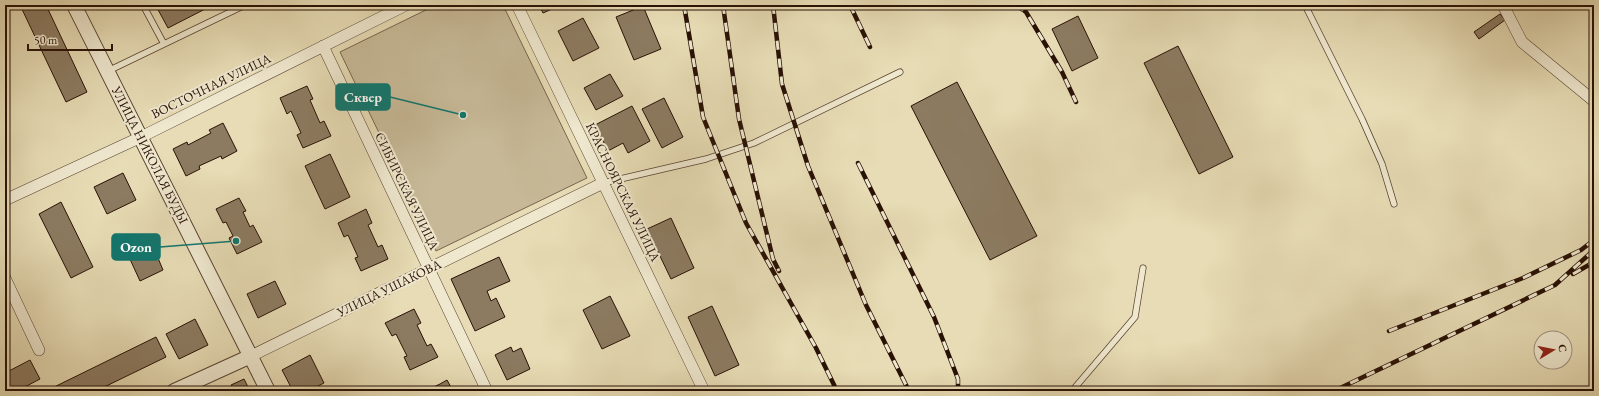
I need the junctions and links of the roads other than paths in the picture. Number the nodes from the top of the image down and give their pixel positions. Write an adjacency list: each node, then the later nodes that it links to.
1 (74, 5): 10 (street, УЛИЦА НИКОЛАЯ БУДЫ)
2 (143, 5): 8 (lane)
3 (245, 5): 8 (lane)
4 (406, 5): 9 (street, ВОСТОЧНАЯ УЛИЦА)
5 (517, 5): 14 (street, КРАСНОЯРСКАЯ УЛИЦА)
6 (1304, 5): 16 (lane)
7 (1503, 5): 12 (street)
8 (164, 44): 10 (lane)
9 (323, 46): 13 (street, ВОСТОЧНАЯ УЛИЦА); 18 (street, СИБИРСКАЯ УЛИЦА)
10 (108, 71): 13 (street, УЛИЦА НИКОЛАЯ БУДЫ)
11 (900, 72): 14 (lane)
12 (1594, 101)
13 (141, 137): 15 (street, ВОСТОЧНАЯ УЛИЦА); 21 (street, УЛИЦА НИКОЛАЯ БУДЫ)
14 (603, 184): 18 (street, УЛИЦА УШАКОВА); 25 (street, КРАСНОЯРСКАЯ УЛИЦА)
15 (5, 200)
16 (1394, 204)
17 (1143, 268): 26 (lane)
18 (429, 269): 21 (street, УЛИЦА УШАКОВА); 24 (street, СИБИРСКАЯ УЛИЦА)
19 (5, 278): 20 (street)
20 (39, 350)
21 (251, 356): 22 (street, УЛИЦА УШАКОВА); 23 (street, УЛИЦА НИКОЛАЯ БУДЫ)
22 (174, 391)
23 (268, 391)
24 (487, 391)
25 (704, 391)
26 (1072, 391)

